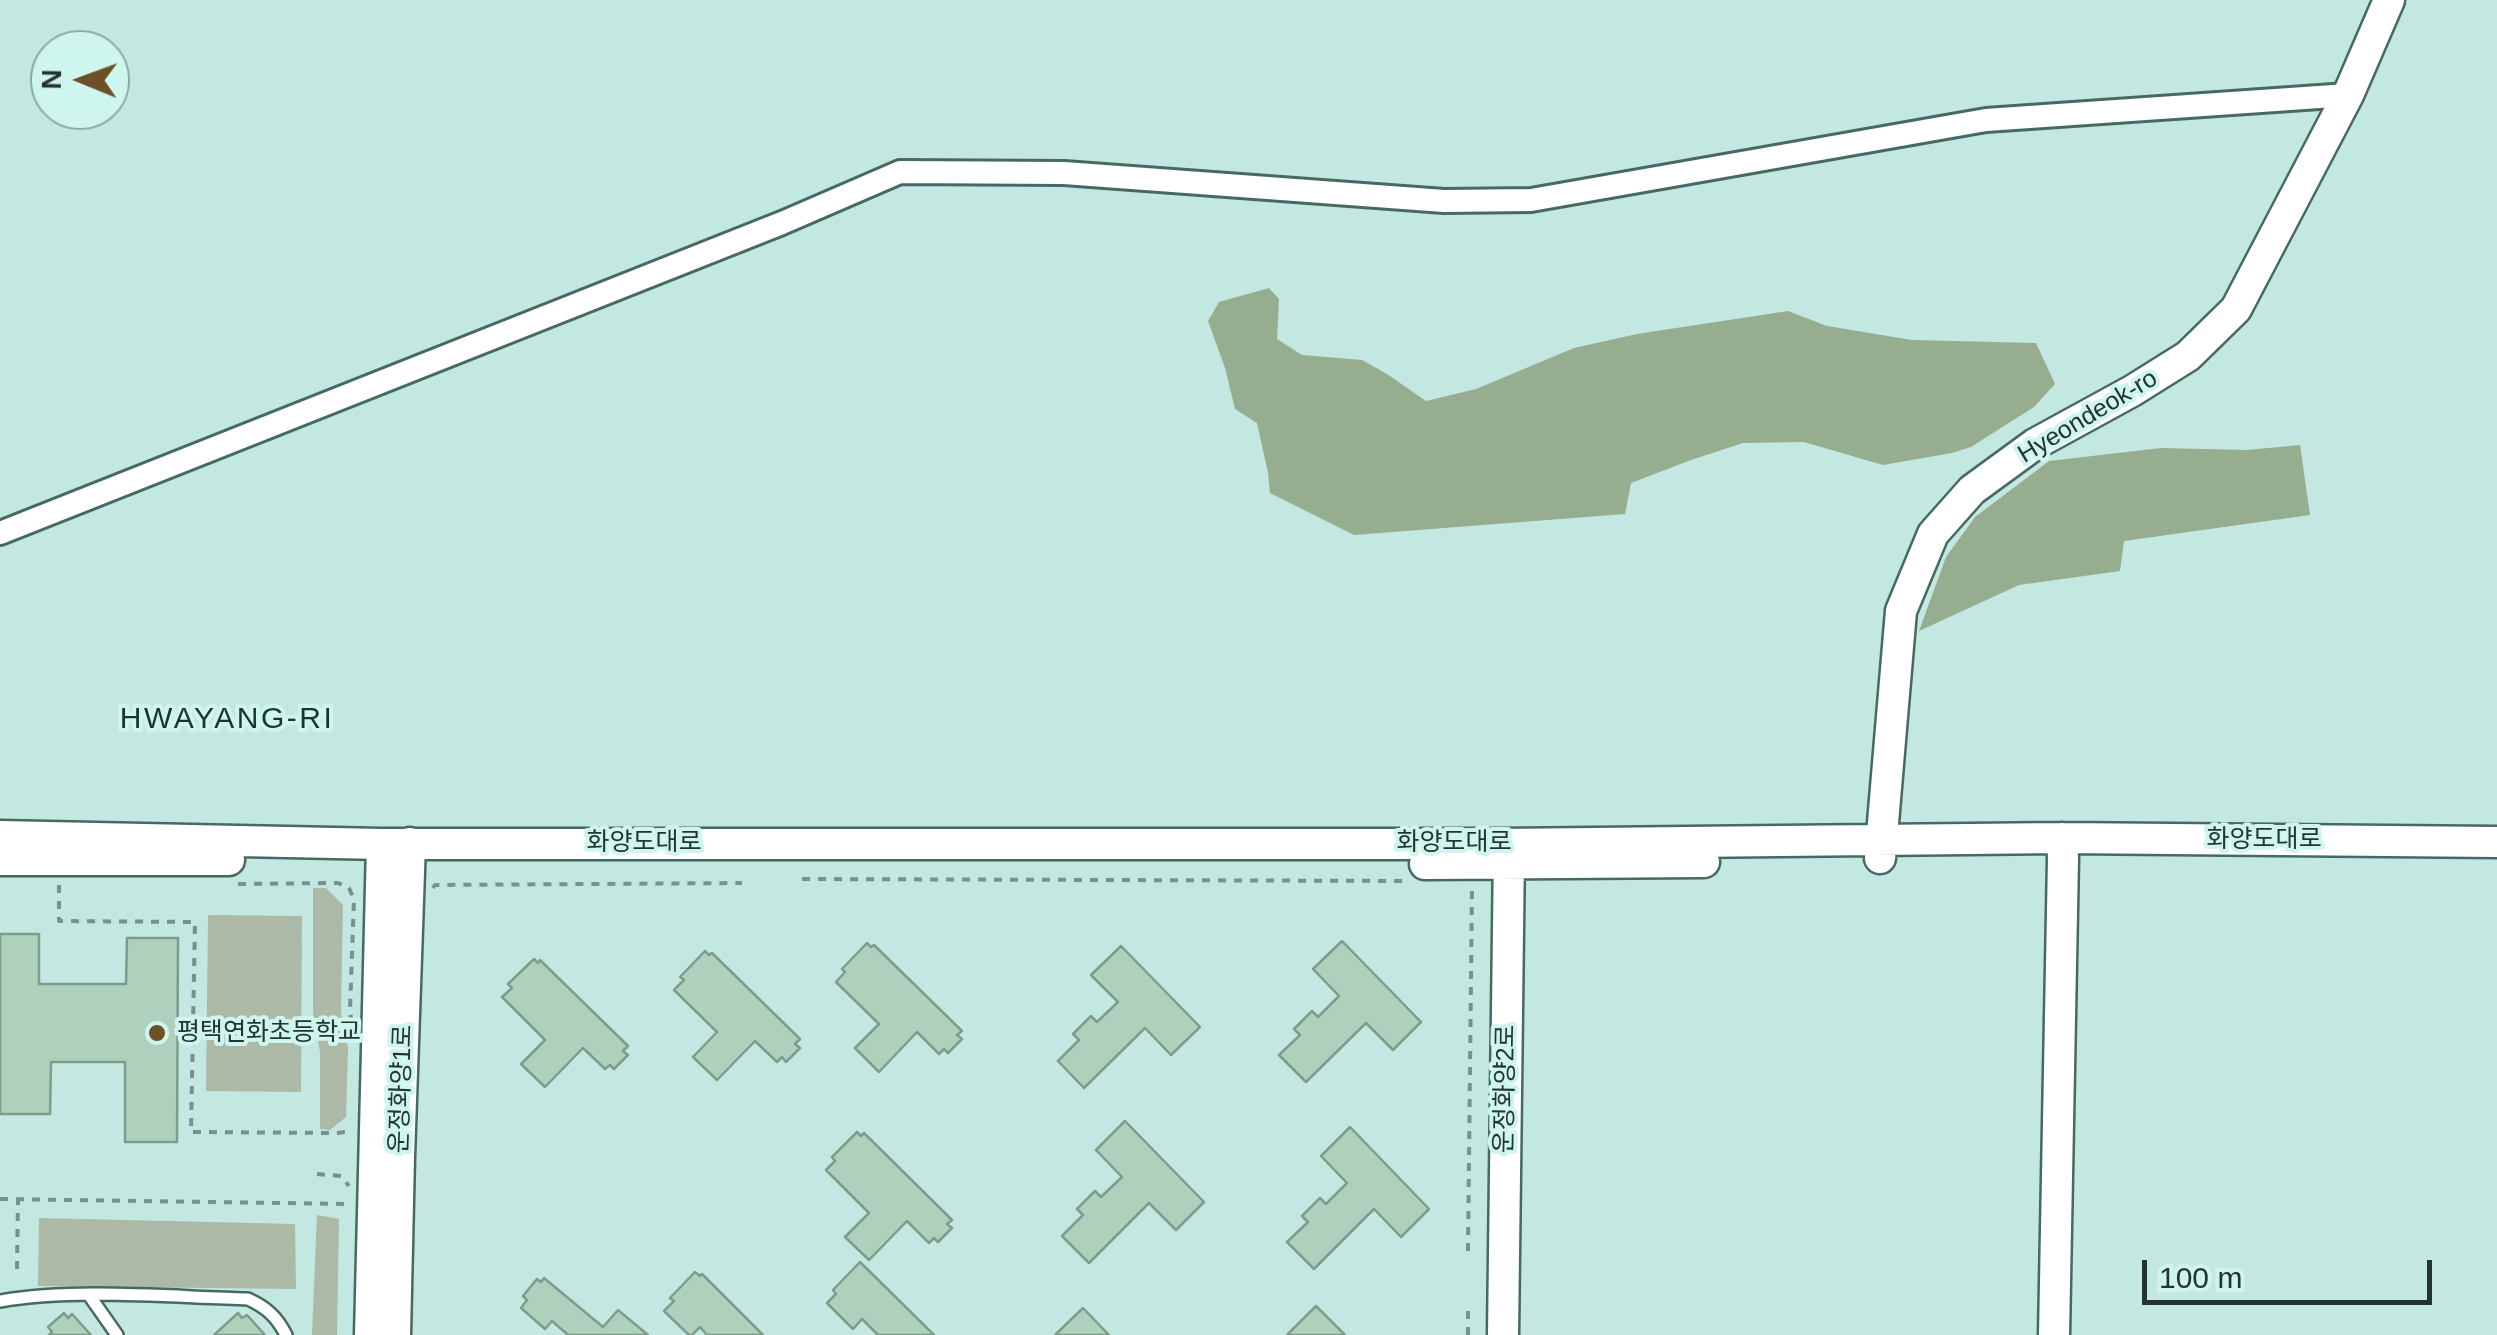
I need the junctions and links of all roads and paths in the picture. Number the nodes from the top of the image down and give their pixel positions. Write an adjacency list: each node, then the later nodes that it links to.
1 (2389, 0): 2 (street, Hyeondeok-ro)
2 (2348, 94): 3 (street); 7 (street, Hyeondeok-ro)
3 (0, 533)
4 (0, 836): 8 (street)
5 (2497, 842): 6 (street, 화양도대로)
6 (2072, 848): 7 (street, 화양도대로); 9 (street, 화양도대로); 33 (street); 34 (street)
7 (1880, 850): 11 (street, 화양도대로)
8 (396, 852): 10 (street); 11 (street, 화양도대로); 28 (street); 29 (street, 운정화양1로)
9 (2497, 856)
10 (0, 860)
11 (1494, 860): 21 (path); 31 (street, 운정화양2로); 32 (street, 운정화양2로)
12 (802, 879): 13 (path)
13 (1413, 881)
14 (742, 883): 16 (path)
15 (59, 885): 17 (path)
16 (435, 885)
17 (355, 1121)
18 (318, 1174): 20 (path)
19 (0, 1198): 20 (path)
20 (18, 1198): 22 (path)
21 (1468, 1251)
22 (17, 1268)
23 (89, 1295): 24 (lane); 26 (lane); 27 (lane)
24 (0, 1301)
25 (1468, 1304): 30 (path)
26 (117, 1335)
27 (286, 1335)
28 (370, 1335)
29 (395, 1335)
30 (1468, 1335)
31 (1488, 1335)
32 (1503, 1335)
33 (2054, 1335)
34 (2074, 1335)

